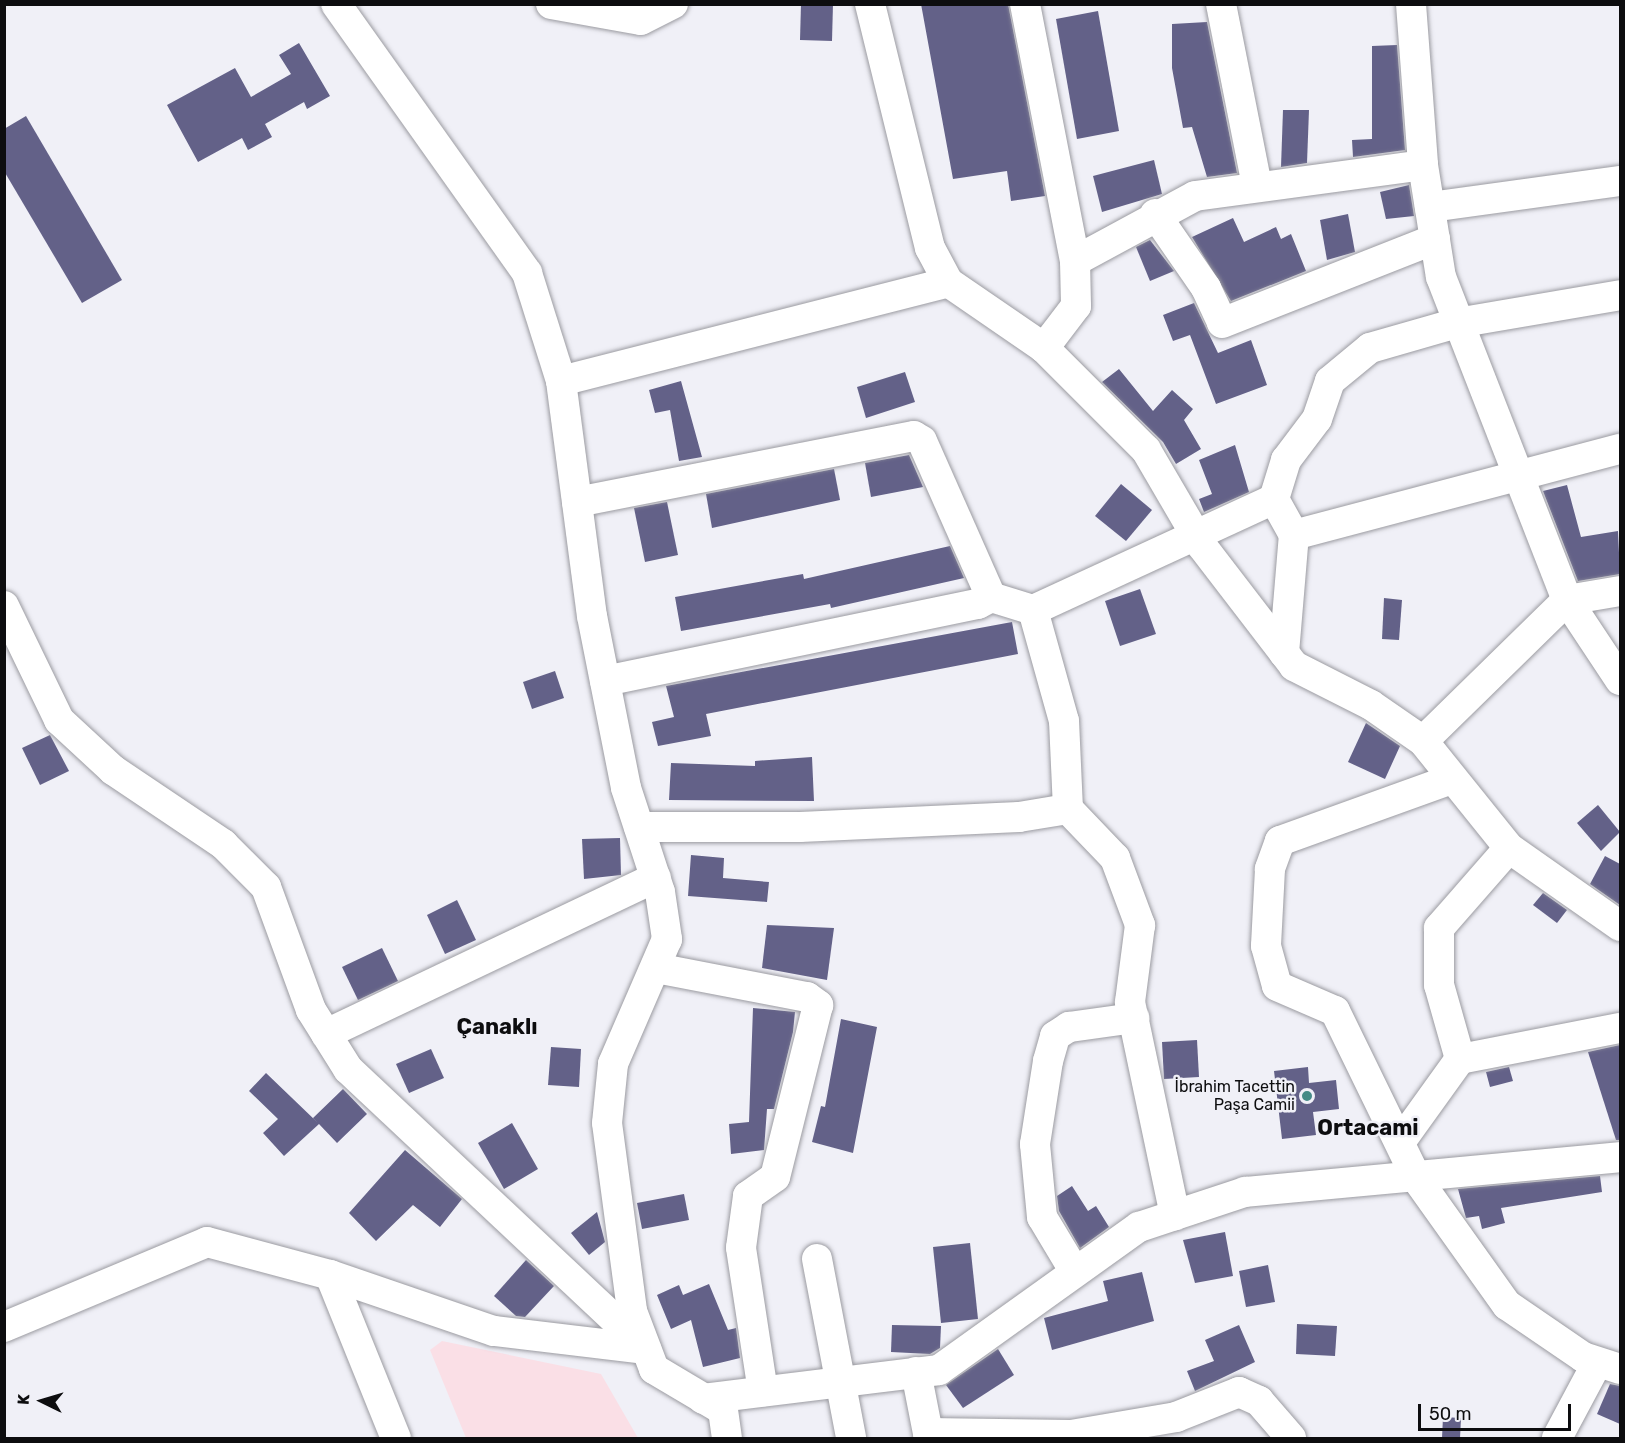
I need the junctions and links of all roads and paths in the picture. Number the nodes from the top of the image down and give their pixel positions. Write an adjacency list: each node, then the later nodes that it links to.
1 (336, 4): 19 (street)
2 (551, 4): 3 (street)
3 (673, 4)
4 (870, 4): 15 (street)
5 (1026, 4): 14 (street)
6 (1221, 4): 10 (street)
7 (1411, 4): 8 (street)
8 (1423, 165): 10 (street); 11 (street)
9 (1620, 181): 11 (street)
10 (1257, 185): 12 (street)
11 (1430, 207): 13 (street)
12 (1155, 214): 13 (street); 14 (street)
13 (1435, 239): 17 (street)
14 (1075, 261): 18 (street)
15 (948, 282): 18 (street); 19 (street)
16 (1620, 295): 17 (street)
17 (1457, 322): 21 (street); 22 (street)
18 (1044, 348): 24 (street)
19 (561, 381): 23 (street)
20 (1620, 449): 21 (street)
21 (1521, 475): 25 (street); 28 (street)
22 (1274, 500): 24 (street); 25 (street)
23 (577, 502): 27 (street); 33 (street)
24 (1195, 534): 30 (street); 31 (street)
25 (1294, 535): 31 (street)
26 (1620, 591): 28 (street)
27 (992, 597): 30 (street); 33 (street)
28 (1567, 600): 32 (street); 34 (street)
29 (4, 606): 44 (street)
30 (1033, 610): 36 (street)
31 (1284, 653): 34 (street)
32 (1620, 680)
33 (605, 681): 37 (street)
34 (1423, 741): 35 (street)
35 (1452, 779): 38 (street); 46 (street)
36 (1068, 809): 37 (street); 42 (street)
37 (639, 827): 39 (street)
38 (1509, 848): 40 (street); 45 (street)
39 (656, 877): 41 (street); 44 (street)
40 (1620, 926)
41 (656, 968): 54 (street); 58 (street)
42 (1134, 1018): 49 (street); 51 (street)
43 (1620, 1028): 45 (street)
44 (326, 1034): 54 (street)
45 (1460, 1059): 46 (street)
46 (1401, 1141): 48 (street)
47 (1620, 1157): 48 (street)
48 (1417, 1179): 49 (street); 55 (street)
49 (1175, 1215): 51 (street)
50 (817, 1259): 57 (street)
51 (1075, 1272): 56 (street)
52 (330, 1275): 53 (street); 54 (street); 61 (street)
53 (4, 1327)
54 (646, 1349): 59 (street)
55 (1609, 1366): 65 (street)
56 (916, 1372): 57 (street); 60 (street)
57 (840, 1382): 58 (street); 63 (street)
58 (763, 1391): 59 (street)
59 (704, 1399): 62 (street)
60 (928, 1436): 64 (street)
61 (396, 1438)
62 (727, 1438)
63 (851, 1438)
64 (1291, 1438)
65 (1557, 1438)

